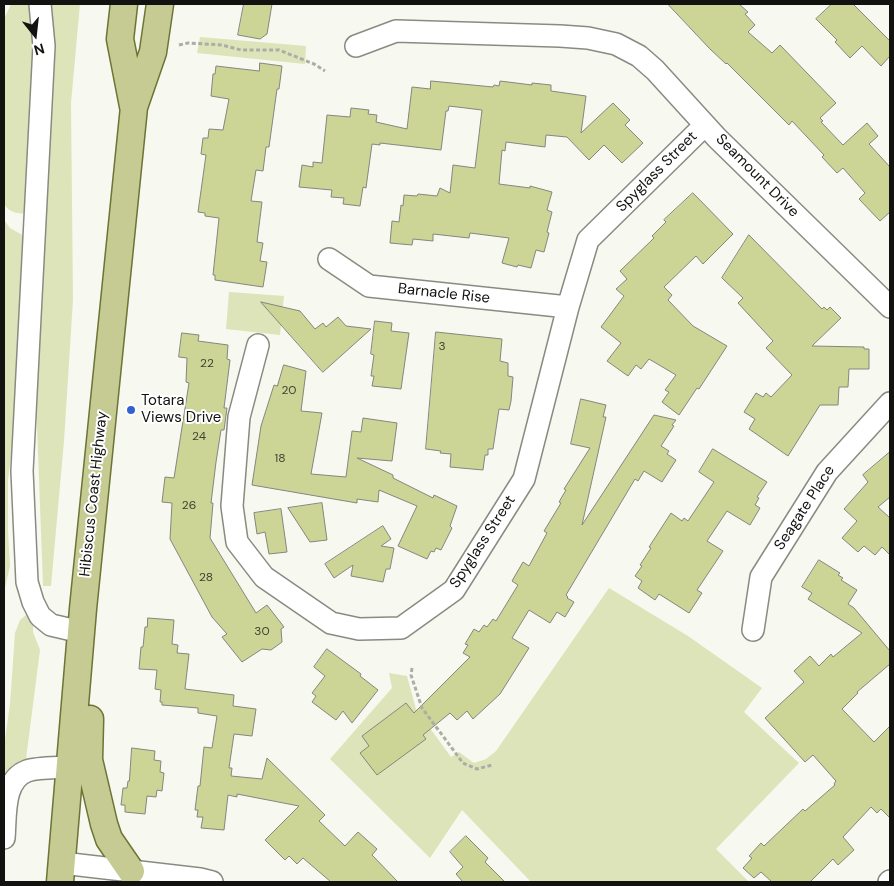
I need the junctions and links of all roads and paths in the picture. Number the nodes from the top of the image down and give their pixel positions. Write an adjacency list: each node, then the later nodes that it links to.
1 (40, 4): 15 (street)
2 (124, 4): 7 (main road, Hibiscus Coast Highway)
3 (160, 4): 7 (main road, Hibiscus Coast Highway)
4 (178, 45): 6 (path)
5 (356, 46): 8 (street, Seamount Drive)
6 (325, 71)
7 (134, 107): 15 (main road, Hibiscus Coast Highway)
8 (705, 125): 10 (street, Spyglass Street); 11 (street, Seamount Drive)
9 (329, 259): 10 (street, Barnacle Rise)
10 (568, 307): 12 (street, Spyglass Street)
11 (890, 307)
12 (258, 345)
13 (890, 403): 14 (street, Seagate Place)
14 (753, 630)
15 (81, 632): 17 (main road, Hibiscus Coast Highway)
16 (412, 668): 18 (path)
17 (78, 670): 19 (main road, Hibiscus Coast Highway); 21 (main road)
18 (492, 766)
19 (70, 767): 20 (street); 22 (main road, Hibiscus Coast Highway)
20 (4, 838)
21 (132, 871): 22 (street); 23 (street)
22 (61, 872)
23 (212, 882)

